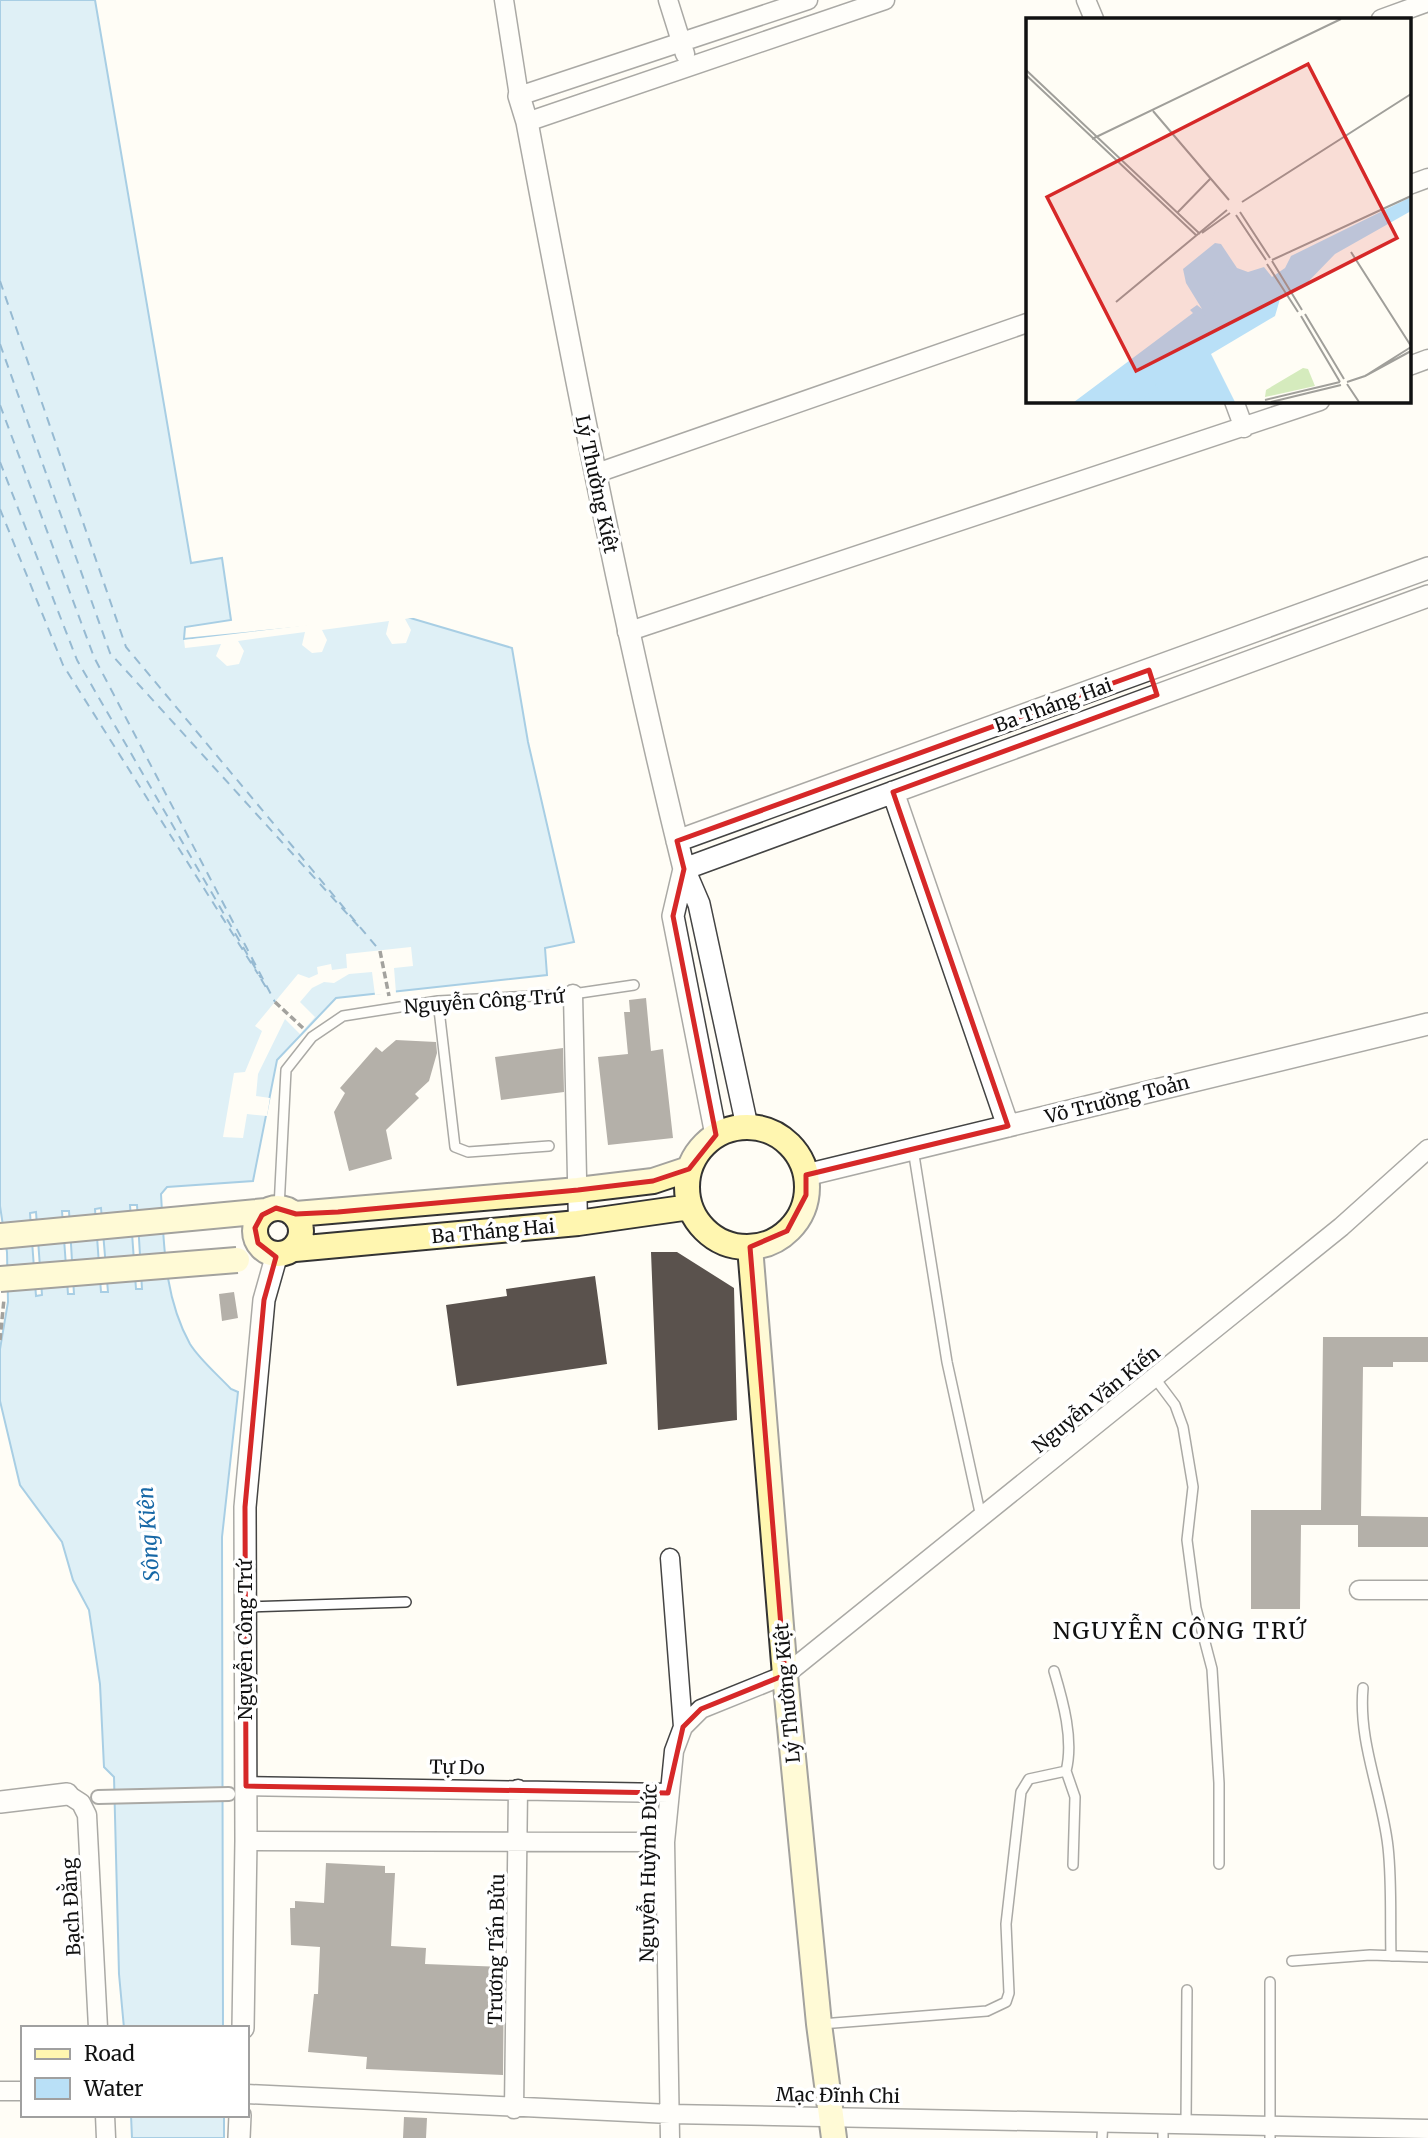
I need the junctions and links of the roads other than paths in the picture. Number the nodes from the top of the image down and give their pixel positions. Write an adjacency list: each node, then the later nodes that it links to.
1 (504, 0): 11 (street)
2 (668, 0): 9 (street)
3 (808, 0): 9 (street)
4 (885, 0): 10 (street)
5 (1086, 0): 7 (street)
6 (1428, 2): 8 (street)
7 (1094, 18)
8 (1384, 18)
9 (679, 44): 10 (street); 11 (street)
10 (692, 66): 12 (street)
11 (519, 96): 12 (street, Lý Thường Kiệt)
12 (527, 122): 21 (street, Lý Thường Kiệt)
13 (1428, 178): 14 (street)
14 (1410, 185)
15 (1026, 323): 21 (street)
16 (1428, 359): 17 (street)
17 (1410, 366)
18 (1234, 402): 20 (street)
19 (1317, 402): 20 (street)
20 (1244, 428): 24 (street)
21 (597, 473): 24 (street, Lý Thường Kiệt)
22 (1428, 568): 25 (street, Ba Tháng Hai)
23 (1428, 596): 26 (street, Ba Tháng Hai)
24 (627, 632): 28 (street, Lý Thường Kiệt)
25 (1149, 670): 26 (street); 28 (street, Ba Tháng Hai)
26 (1157, 695): 27 (street, Ba Tháng Hai)
27 (892, 792): 29 (street, Ba Tháng Hai); 35 (street)
28 (677, 841): 29 (street, Lý Thường Kiệt)
29 (684, 869): 34 (street, Lý Thường Kiệt); 36 (street)
30 (634, 985): 31 (lane, Nguyễn Công Trứ)
31 (573, 994): 32 (lane, Nguyễn Công Trứ); 42 (street)
32 (438, 1001): 37 (lane); 44 (lane, Nguyễn Công Trứ)
33 (1428, 1024): 35 (street, Võ Trường Toản)
34 (747, 1126): 36 (main road); 41 (main road)
35 (1008, 1126): 38 (street, Võ Trường Toản)
36 (716, 1135): 40 (main road)
37 (549, 1146)
38 (913, 1149): 41 (street, Võ Trường Toản); 51 (lane)
39 (1428, 1149): 50 (street, Nguyễn Văn Kiến)
40 (689, 1169): 42 (main road, Ba Tháng Hai); 43 (main road)
41 (806, 1175): 47 (main road)
42 (578, 1190): 44 (main road, Ba Tháng Hai); 45 (street)
43 (690, 1207): 45 (main road, Ba Tháng Hai); 47 (main road)
44 (280, 1211): 46 (main road, Ba Tháng Hai); 48 (main road); 48 (main road)
45 (578, 1223): 48 (main road, Ba Tháng Hai)
46 (0, 1236)
47 (750, 1247): 58 (main road, Lý Thường Kiệt)
48 (280, 1252): 49 (main road, Ba Tháng Hai, bridge); 56 (street, Nguyễn Công Trứ)
49 (2, 1285)
50 (1154, 1377): 51 (street, Nguyễn Văn Kiến); 71 (lane)
51 (982, 1519): 58 (street, Nguyễn Văn Kiến)
52 (670, 1558): 60 (street)
53 (1359, 1590): 54 (street)
54 (1428, 1590)
55 (406, 1602): 56 (lane)
56 (245, 1607): 63 (street, Nguyễn Công Trứ)
57 (1054, 1671): 61 (lane)
58 (785, 1675): 60 (street); 78 (main road, Lý Thường Kiệt)
59 (1363, 1688): 73 (lane)
60 (683, 1727): 64 (street, Nguyễn Huỳnh Đức)
61 (1066, 1772): 72 (lane); 78 (lane)
62 (518, 1789): 63 (street, Tự Do); 64 (street, Tự Do); 70 (street, Trương Tấn Bửu)
63 (237, 1790): 66 (street); 68 (street, Nguyễn Công Trứ)
64 (668, 1793): 69 (street, Nguyễn Huỳnh Đức)
65 (67, 1794): 67 (street); 79 (street, Bạch Đằng)
66 (98, 1797)
67 (0, 1802)
68 (246, 1842): 70 (street); 80 (street, Nguyễn Công Trứ)
69 (665, 1842): 70 (street); 85 (street, Nguyễn Huỳnh Đức)
70 (519, 1844): 84 (street, Trương Tấn Bửu)
71 (1219, 1864)
72 (1073, 1866)
73 (1391, 1956): 74 (lane); 75 (lane)
74 (1428, 1957)
75 (1292, 1961)
76 (1270, 1982): 93 (lane)
77 (1187, 1990): 88 (lane)
78 (819, 2024): 89 (main road, Lý Thường Kiệt)
79 (98, 2026)
80 (243, 2026)
81 (0, 2091): 82 (street)
82 (21, 2091)
83 (248, 2094): 84 (street, Mạc Đĩnh Chi)
84 (514, 2109): 85 (street, Mạc Đĩnh Chi)
85 (670, 2115): 89 (street, Mạc Đĩnh Chi); 96 (street, Nguyễn Huỳnh Đức)
86 (105, 2117): 94 (street)
87 (240, 2117): 95 (street)
88 (1186, 2123): 92 (street, Mạc Đĩnh Chi); 93 (street, Mạc Đĩnh Chi)
89 (833, 2127): 91 (street, Mạc Đĩnh Chi)
90 (1428, 2129): 93 (street, Mạc Đĩnh Chi)
91 (1103, 2130): 92 (street, Mạc Đĩnh Chi)
92 (1163, 2130)
93 (1270, 2132)
94 (106, 2138)
95 (239, 2138)
96 (670, 2138)

